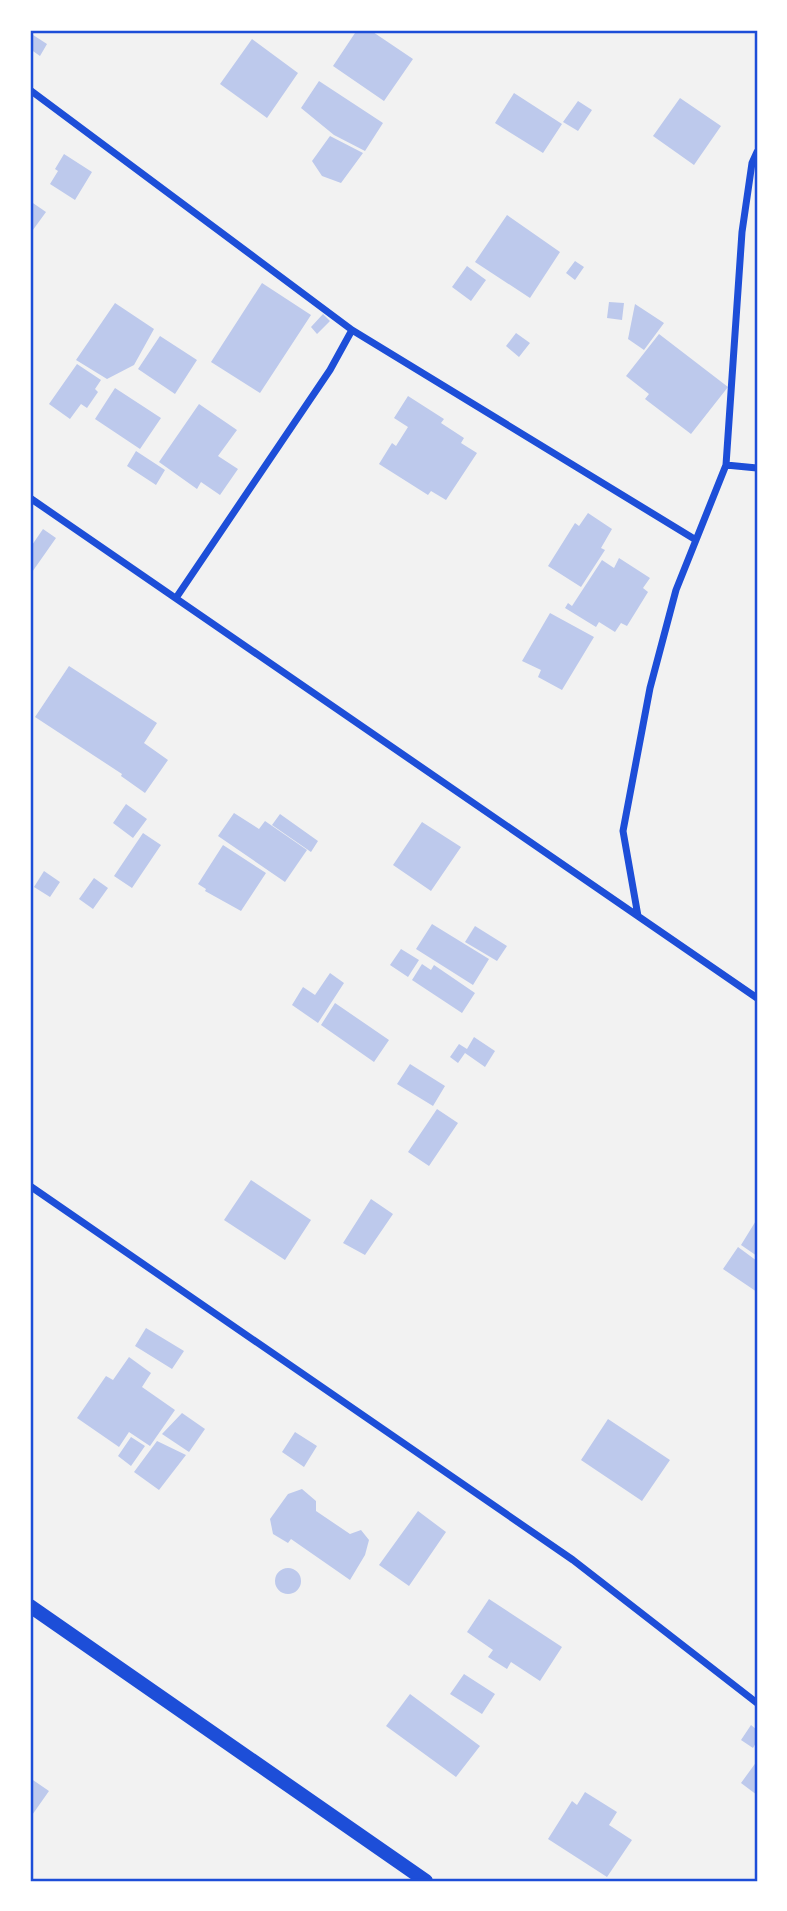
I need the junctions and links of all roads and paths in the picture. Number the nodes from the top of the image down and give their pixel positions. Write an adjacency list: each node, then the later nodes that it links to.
1 (30, 90): 3 (street)
2 (757, 152): 4 (street)
3 (352, 330): 7 (street); 8 (street)
4 (726, 465): 5 (street); 7 (street)
5 (757, 468)
6 (30, 498): 8 (street)
7 (696, 540): 9 (street)
8 (176, 598): 9 (street)
9 (638, 916): 10 (street)
10 (757, 998)
11 (30, 1186): 13 (street)
12 (30, 1606): 14 (main road)
13 (757, 1703)
14 (426, 1881)

